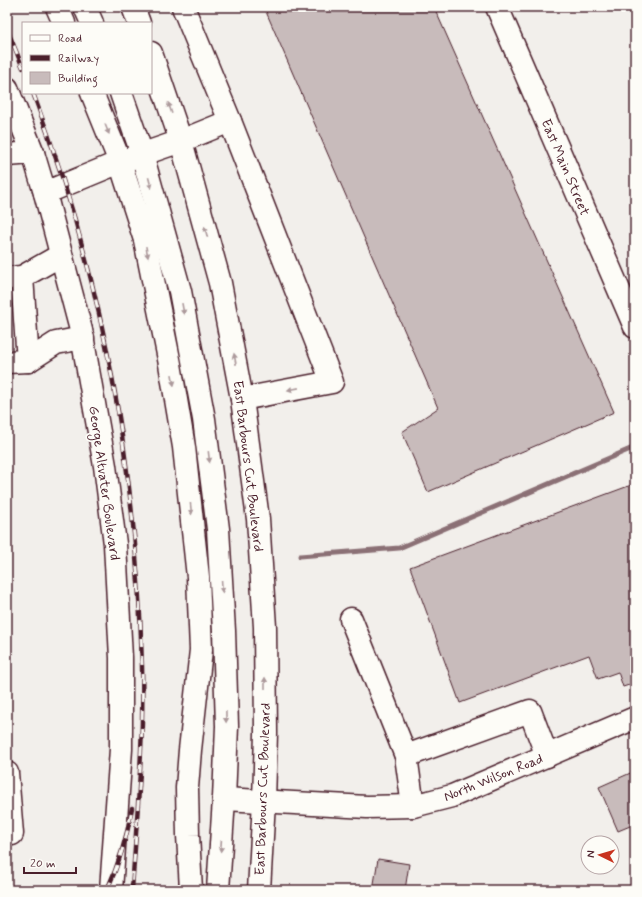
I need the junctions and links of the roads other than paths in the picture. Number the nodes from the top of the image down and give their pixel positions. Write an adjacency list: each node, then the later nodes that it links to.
1 (57, 7): 6 (street)
2 (85, 7): 7 (street)
3 (133, 7): 8 (street)
4 (182, 7): 13 (street)
5 (496, 7): 23 (street, East Main Street)
6 (64, 22)
7 (92, 22)
8 (139, 22)
9 (152, 56): 14 (street, East Barbours Cut Boulevard, one-way to 9)
10 (7, 88): 15 (street, George Altvater Boulevard)
11 (92, 94): 18 (street, one-way to 18)
12 (121, 94): 16 (street)
13 (230, 122): 14 (street); 26 (street, one-way to 26)
14 (181, 141): 16 (street); 26 (street, East Barbours Cut Boulevard, one-way to 14)
15 (33, 153): 17 (street); 19 (street, George Altvater Boulevard)
16 (142, 154): 18 (street); 32 (street, one-way to 32)
17 (7, 155)
18 (120, 162): 19 (street); 37 (street, one-way to 37)
19 (44, 192): 20 (street, George Altvater Boulevard)
20 (62, 255): 21 (street); 24 (street, George Altvater Boulevard)
21 (14, 278): 22 (street)
22 (16, 323): 25 (street)
23 (635, 327)
24 (83, 338): 25 (street); 36 (street, George Altvater Boulevard)
25 (18, 361)
26 (242, 399): 33 (street, East Barbours Cut Boulevard, one-way to 26)
27 (351, 619): 29 (street)
28 (635, 718): 30 (street, North Wilson Road)
29 (406, 756): 30 (street); 34 (street)
30 (547, 756): 34 (street, North Wilson Road)
31 (7, 773): 35 (street)
32 (224, 799): 33 (street, North Wilson Road); 38 (street, one-way to 38)
33 (264, 802): 34 (street, North Wilson Road); 39 (street, East Barbours Cut Boulevard)
34 (413, 806)
35 (7, 834)
36 (111, 890)
37 (190, 890)
38 (218, 890)
39 (258, 890)

